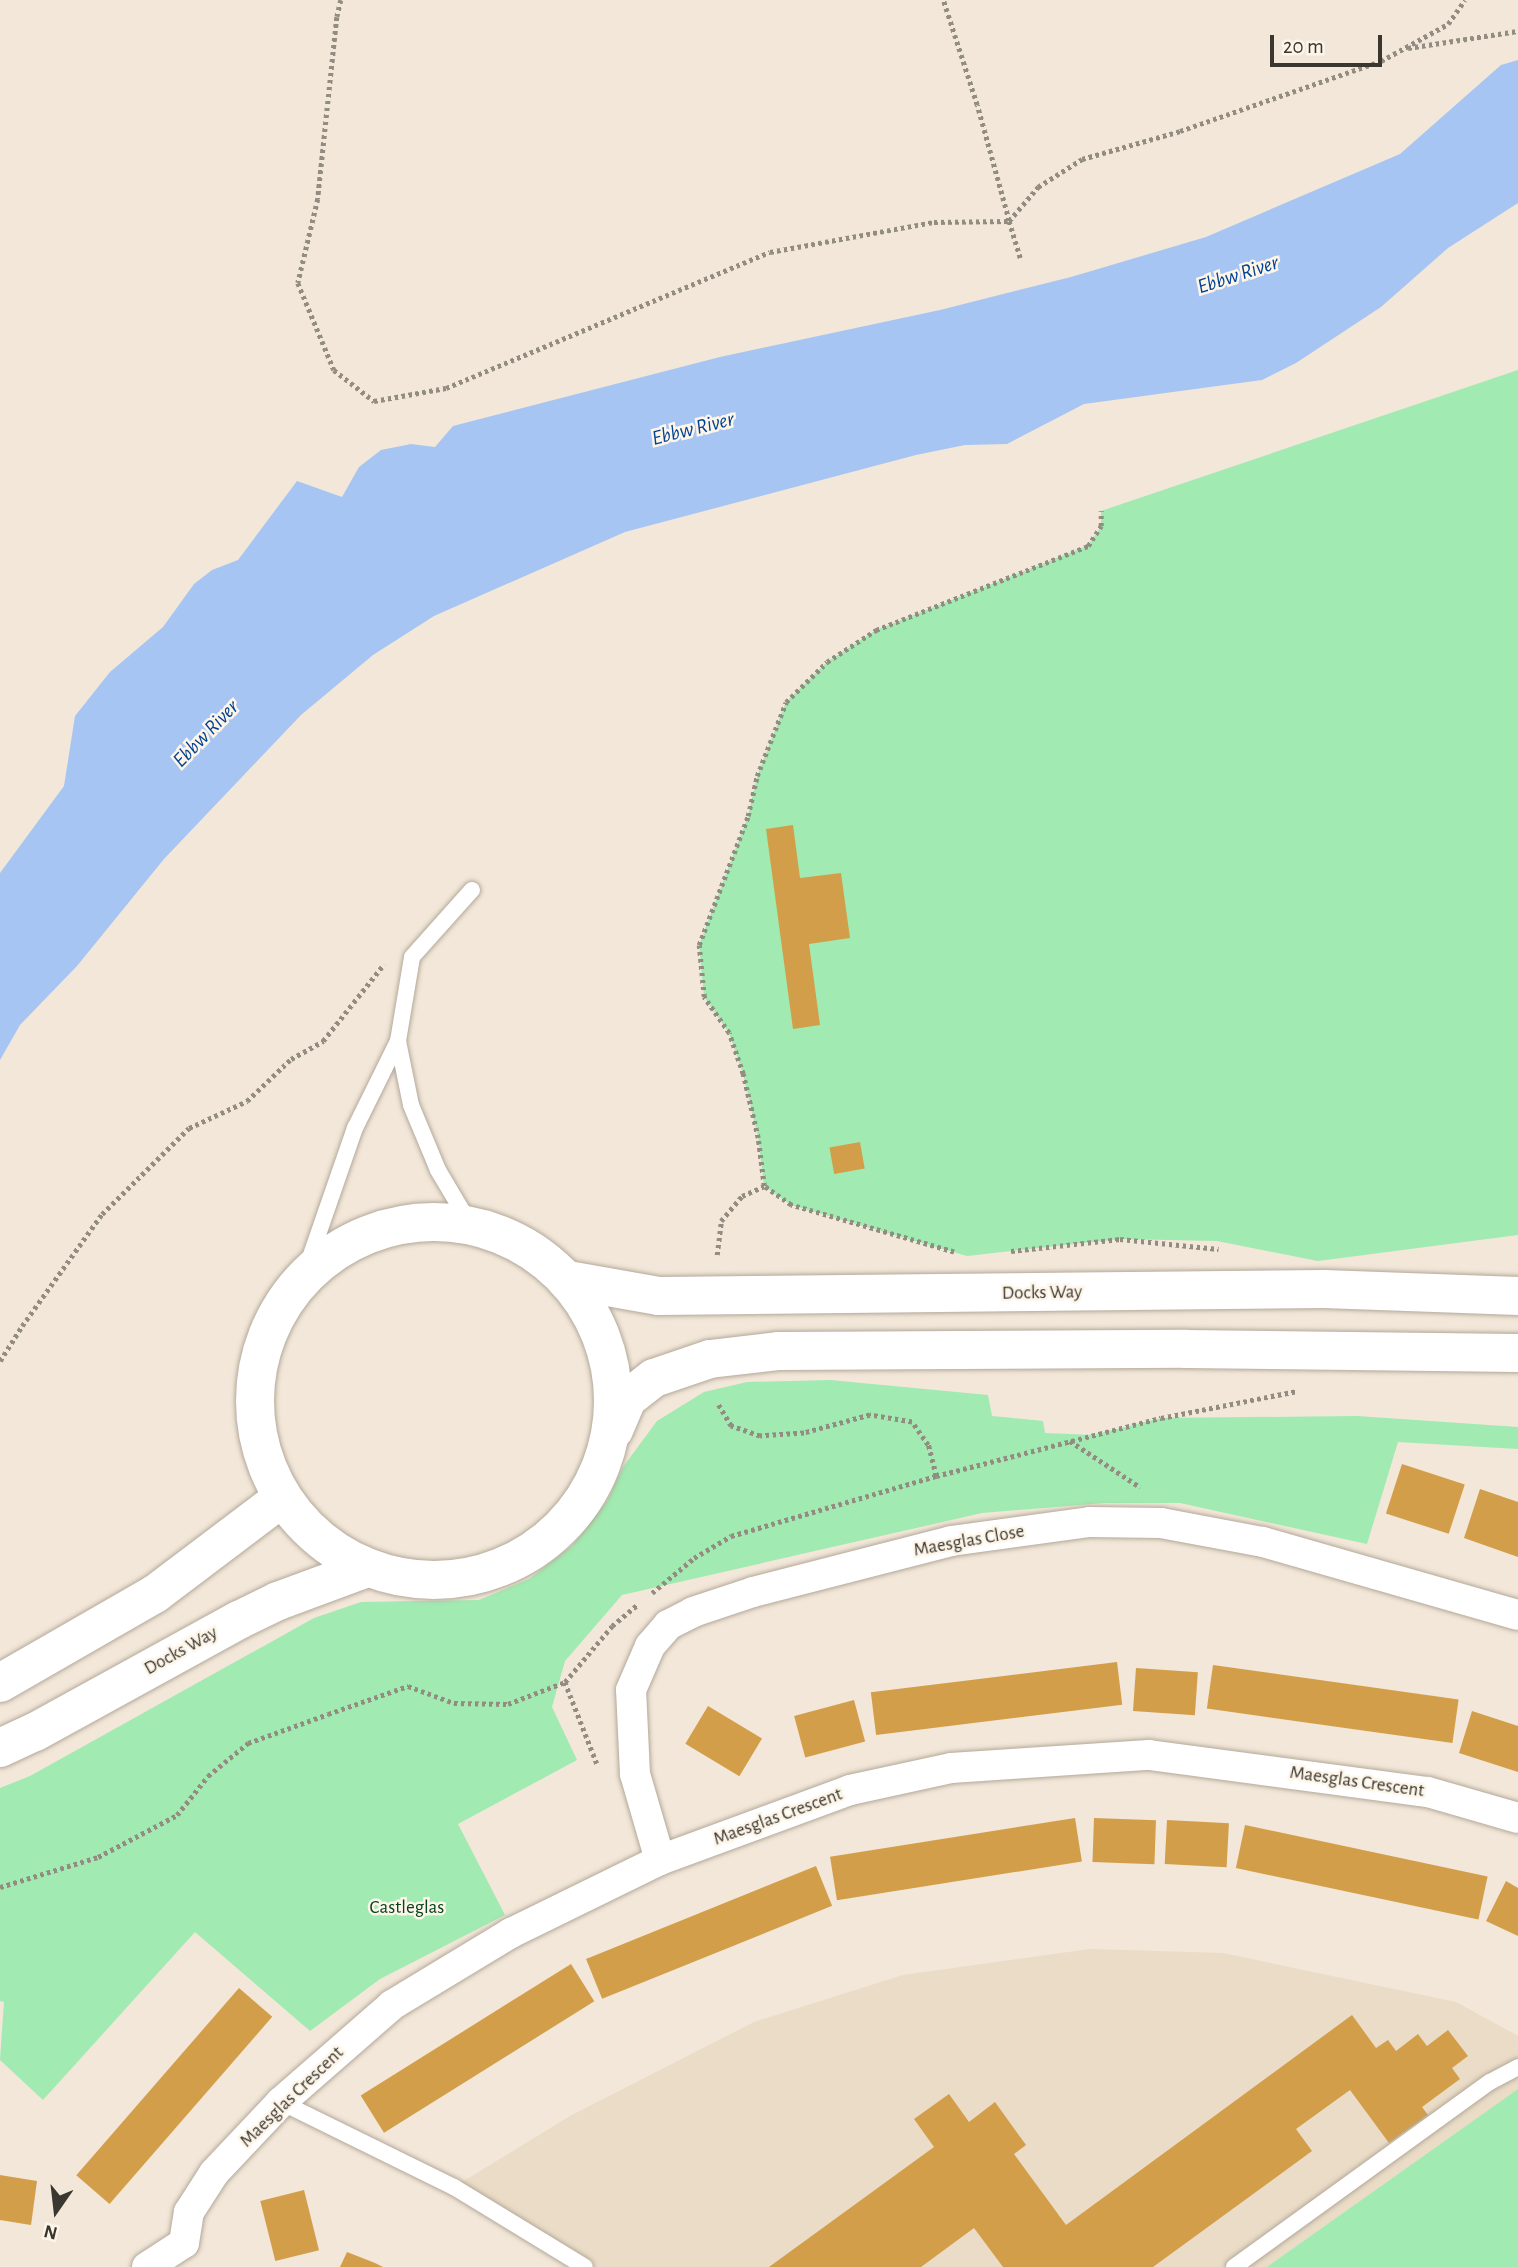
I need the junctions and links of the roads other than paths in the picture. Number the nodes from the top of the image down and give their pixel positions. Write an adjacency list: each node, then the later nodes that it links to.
1 (472, 890): 2 (lane)
2 (398, 1041): 3 (lane); 4 (lane)
3 (470, 1224): 4 (main road); 5 (main road)
4 (304, 1275): 9 (main road)
5 (568, 1280): 6 (main road, Docks Way); 8 (main road)
6 (1518, 1296)
7 (1518, 1353): 8 (main road)
8 (611, 1437): 10 (main road)
9 (282, 1498): 10 (main road); 12 (main road)
10 (368, 1568): 13 (main road, Docks Way)
11 (1518, 1615): 15 (street, Maesglas Close)
12 (0, 1684)
13 (0, 1748)
14 (1518, 1818): 15 (street, Maesglas Crescent)
15 (660, 1860): 17 (street, Maesglas Crescent)
16 (1518, 2067): 21 (lane)
17 (281, 2102): 18 (street, Maesglas Crescent); 20 (lane)
18 (188, 2255): 19 (street)
19 (147, 2267)
20 (585, 2267)
21 (1234, 2267)

